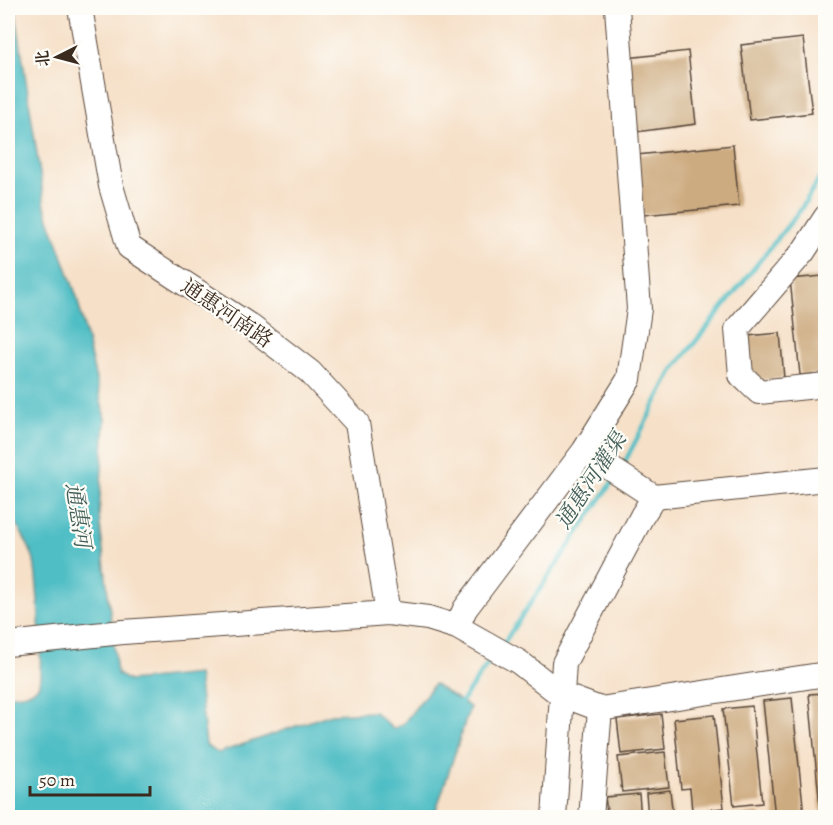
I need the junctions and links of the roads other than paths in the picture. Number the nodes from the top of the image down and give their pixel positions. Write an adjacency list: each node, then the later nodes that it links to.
1 (80, 8): 9 (street, 通惠河南路)
2 (617, 8): 6 (street)
3 (825, 217): 4 (street)
4 (814, 251): 5 (street)
5 (825, 385)
6 (584, 451): 8 (street); 10 (street)
7 (825, 479): 8 (street)
8 (654, 497): 13 (street)
9 (388, 613): 10 (street); 11 (street)
10 (457, 627): 13 (street)
11 (18, 643)
12 (825, 674): 14 (street)
13 (560, 694): 14 (street); 15 (street)
14 (600, 708): 16 (street)
15 (554, 818)
16 (591, 818)

